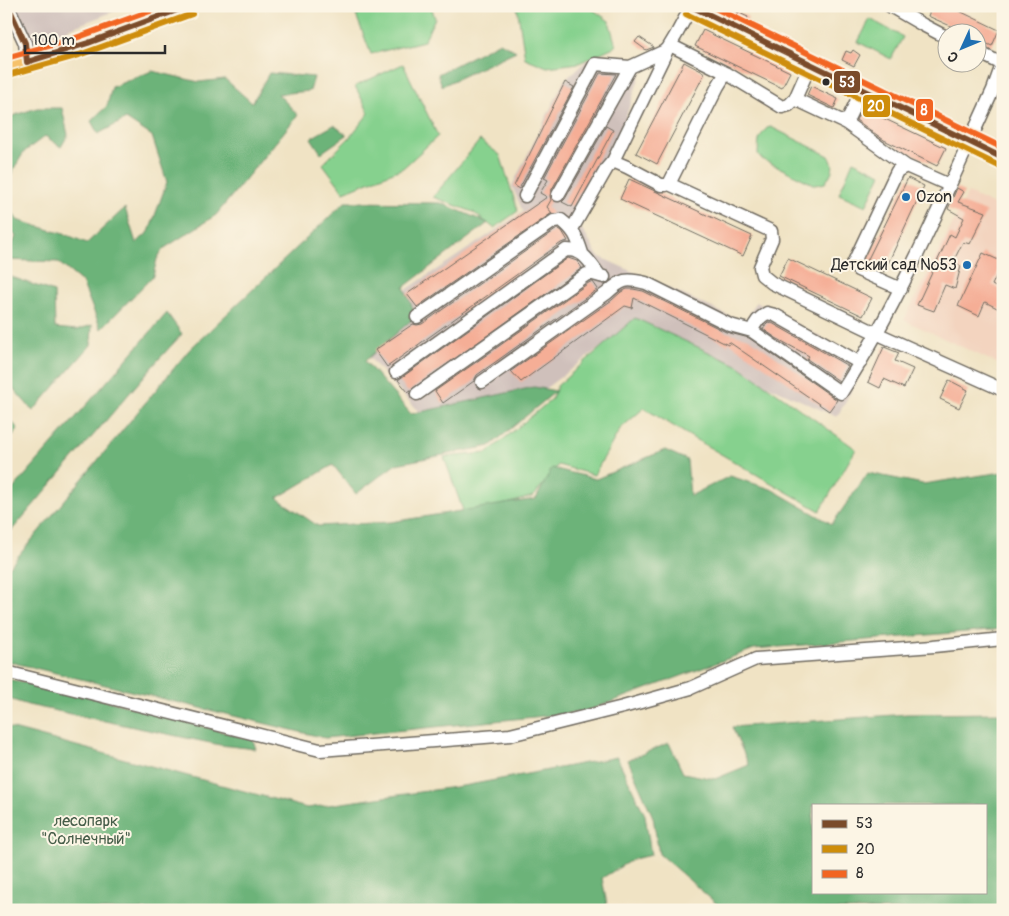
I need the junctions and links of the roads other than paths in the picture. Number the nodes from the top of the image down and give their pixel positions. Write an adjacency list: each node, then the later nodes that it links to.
1 (8, 6): 8 (street)
2 (189, 6): 8 (main road)
3 (890, 6): 5 (street)
4 (691, 7): 6 (street); 10 (main road)
5 (936, 32)
6 (669, 47): 12 (street); 13 (street); 20 (street)
7 (986, 56): 9 (street)
8 (27, 62): 11 (main road)
9 (1002, 63): 14 (street)
10 (810, 65): 15 (main road); 16 (street)
11 (6, 67)
12 (630, 67): 24 (street); 25 (street)
13 (726, 73): 16 (street); 22 (street)
14 (999, 85): 18 (street)
15 (862, 90): 17 (street); 18 (main road)
16 (795, 99): 17 (street)
17 (846, 123): 21 (street)
18 (969, 142): 19 (main road); 23 (street)
19 (1003, 158)
20 (614, 162): 22 (street); 26 (street)
21 (906, 166): 23 (street); 30 (street)
22 (669, 184): 33 (street)
23 (949, 185): 30 (street)
24 (558, 195)
25 (525, 196)
26 (572, 230): 27 (street); 31 (street)
27 (582, 253): 28 (street); 35 (street)
28 (600, 276): 29 (street); 38 (street)
29 (616, 284): 32 (street); 36 (street)
30 (901, 289): 33 (street)
31 (417, 317)
32 (752, 331): 34 (street); 34 (street)
33 (876, 333): 34 (street); 37 (street)
34 (860, 364)
35 (396, 372)
36 (482, 382)
37 (1003, 390)
38 (417, 394)
39 (1003, 639): 40 (street)
40 (6, 672)

